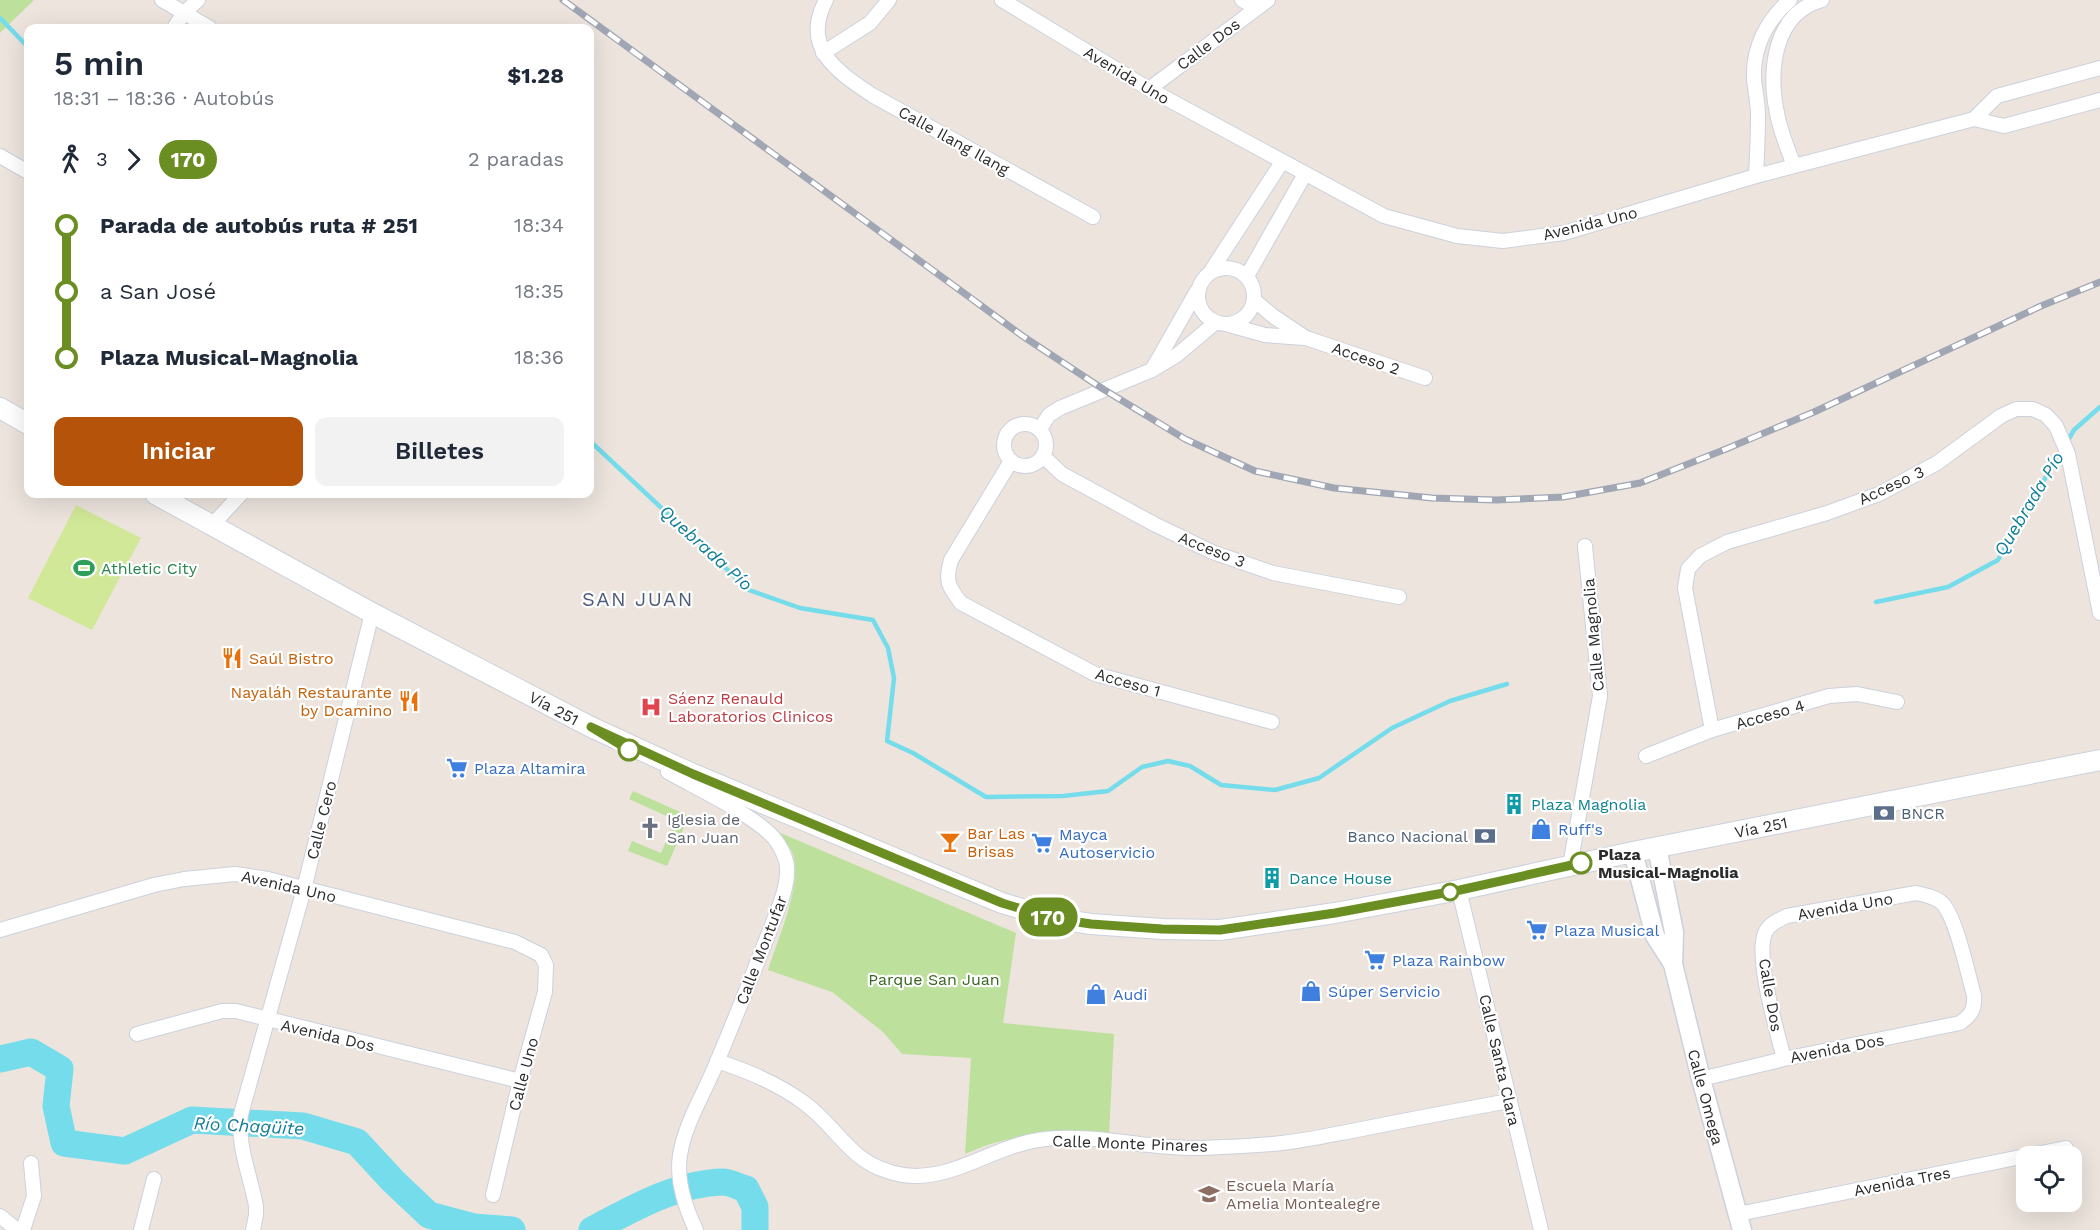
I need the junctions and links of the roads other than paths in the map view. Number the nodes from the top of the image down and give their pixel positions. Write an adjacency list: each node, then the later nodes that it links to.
1 (162, 0): 10 (street)
2 (198, 0): 10 (street)
3 (826, 0): 13 (street)
4 (889, 0): 13 (street)
5 (1002, 0): 17 (street, Avenida Uno)
6 (1242, 0): 9 (street)
7 (1790, 0): 16 (street)
8 (1822, 0): 15 (street)
9 (1262, 4): 17 (street, Calle Dos)
10 (183, 14): 11 (street); 12 (street)
11 (177, 24)
12 (202, 24)
13 (823, 53): 26 (street, Calle Ilang Ilang)
14 (2100, 68): 19 (street)
15 (1773, 78): 16 (street); 22 (street)
16 (1755, 80): 25 (street)
17 (1149, 89): 21 (street, Avenida Uno)
18 (2100, 100): 19 (street, Avenida Uno)
19 (1974, 119): 22 (street, Avenida Uno)
20 (0, 156): 23 (street)
21 (1282, 162): 24 (street, Avenida Uno); 27 (street)
22 (1794, 166): 25 (street, Avenida Uno)
23 (24, 170)
24 (1305, 174): 25 (street, Avenida Uno); 28 (street)
25 (1756, 176)
26 (1093, 217)
27 (1211, 271): 28 (street); 29 (street)
28 (1247, 276): 30 (street)
29 (1197, 291): 31 (street); 33 (street)
30 (1254, 300): 31 (street); 32 (street, Acceso 2)
31 (1221, 324): 32 (street, Acceso 2); 33 (street)
32 (1306, 338): 34 (street, Acceso 2)
33 (1152, 370): 37 (street)
34 (1425, 378)
35 (0, 408): 36 (main road)
36 (24, 422)
37 (1040, 429): 38 (street); 39 (street)
38 (1044, 457): 39 (street); 44 (street, Acceso 3)
39 (1011, 461): 48 (street, Acceso 1)
40 (162, 498): 42 (main road, Vía 251)
41 (238, 498): 42 (street)
42 (213, 525): 45 (main road, Vía 251)
43 (1585, 546): 55 (street, Calle Magnolia)
44 (1399, 597)
45 (372, 613): 49 (main road, Vía 251); 56 (street, Calle Cero)
46 (2100, 613): 50 (street, Acceso 3)
47 (1897, 702): 50 (street, Acceso 4)
48 (1272, 722)
49 (591, 727): 57 (main road, Vía 251); 66 (street, Calle Montufar)
50 (1712, 730): 51 (street, Acceso 4)
51 (1646, 756)
52 (2100, 760): 53 (main road, Vía 251)
53 (1658, 847): 54 (main road, Vía 251); 61 (street, Calle Omega)
54 (1633, 852): 55 (main road, Vía 251); 61 (street, Calle Omega)
55 (1570, 866): 57 (main road, Vía 251)
56 (304, 889): 58 (street, Avenida Uno); 60 (street, Avenida Uno); 63 (street, Calle Cero)
57 (1460, 890): 69 (street, Calle Santa Clara)
58 (0, 930)
59 (1765, 932): 62 (street, Avenida Uno); 65 (street, Calle Dos)
60 (541, 954): 68 (street, Calle Uno)
61 (1673, 964): 67 (street, Calle Omega)
62 (1971, 1015): 65 (street, Avenida Dos)
63 (268, 1021): 64 (street, Avenida Dos); 68 (street, Avenida Dos); 79 (street, Calle Cero)
64 (136, 1034)
65 (1784, 1059): 67 (street, Avenida Dos)
66 (717, 1061): 69 (street, Calle Monte Pinares); 80 (street, Calle Montufar)
67 (1701, 1079): 75 (street, Calle Omega)
68 (520, 1081): 73 (street, Calle Uno)
69 (1509, 1101): 81 (street, Calle Santa Clara)
70 (2016, 1159): 75 (street, Avenida Tres)
71 (31, 1163): 77 (street)
72 (154, 1179): 78 (street)
73 (493, 1195)
74 (0, 1216): 76 (street)
75 (1740, 1222)
76 (17, 1230)
77 (23, 1230)
78 (141, 1230)
79 (253, 1230)
80 (696, 1230)
81 (1541, 1230)

